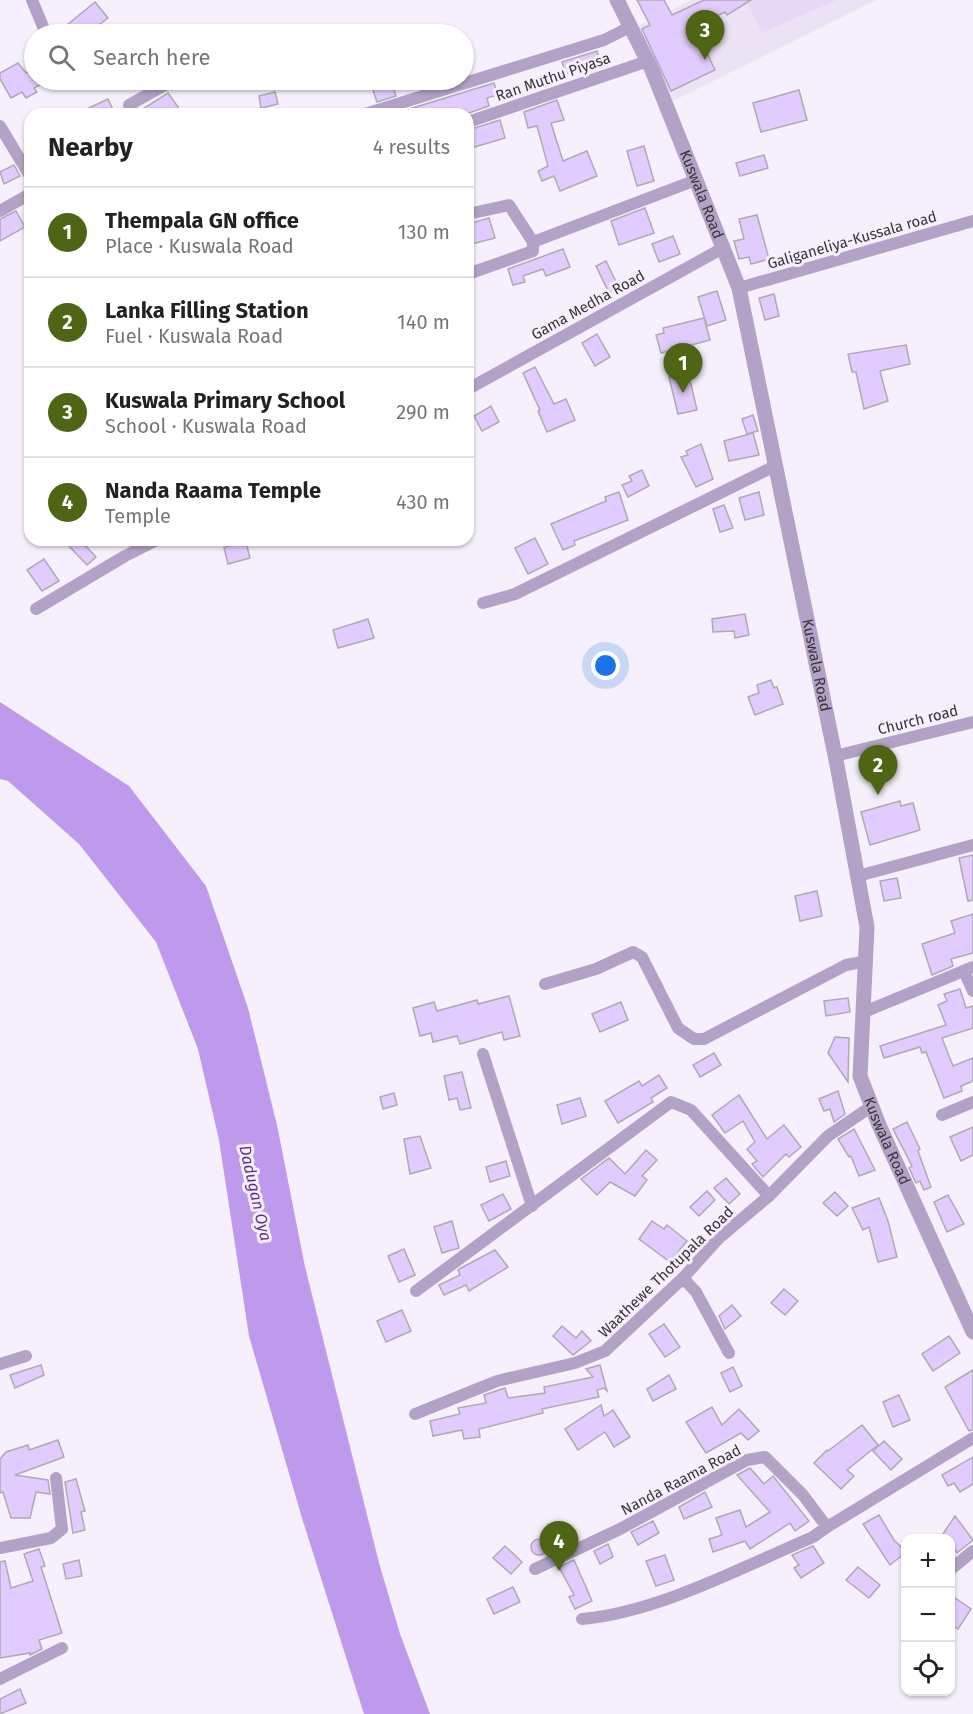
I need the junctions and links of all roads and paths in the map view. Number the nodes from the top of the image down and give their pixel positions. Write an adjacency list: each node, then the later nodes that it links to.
1 (32, 0): 3 (street)
2 (617, 0): 4 (street, Kuswala Road)
3 (42, 24)
4 (630, 27): 5 (street, Kuswala Road); 6 (street)
5 (648, 61): 11 (street, Ran Muthu Piyasa); 14 (street, Kuswala Road)
6 (474, 80)
7 (156, 90): 9 (street)
8 (443, 90): 10 (street)
9 (131, 108)
10 (384, 108)
11 (474, 120)
12 (0, 126): 13 (street)
13 (24, 166)
14 (696, 180): 19 (street); 20 (street, Kuswala Road)
15 (24, 197): 16 (street)
16 (0, 211)
17 (474, 213): 19 (street)
18 (973, 221): 22 (street, Galiganeliya-Kussala road)
19 (533, 242): 21 (street)
20 (723, 248): 22 (street, Kuswala Road); 23 (street, Gama Medha Road)
21 (474, 272)
22 (738, 288): 24 (street, Kuswala Road)
23 (474, 386)
24 (776, 466): 26 (street); 29 (street, Kuswala Road)
25 (146, 546): 27 (street)
26 (483, 603)
27 (36, 609)
28 (973, 722): 29 (street, Church road)
29 (835, 756): 31 (street, Kuswala Road)
30 (973, 844): 31 (street)
31 (858, 876): 32 (street, Kuswala Road)
32 (867, 961): 34 (street); 36 (street, Kuswala Road)
33 (969, 969): 35 (street); 36 (street)
34 (545, 984)
35 (973, 991)
36 (864, 1012): 39 (street, Kuswala Road)
37 (483, 1054): 42 (street)
38 (973, 1102): 40 (street)
39 (872, 1106): 41 (street, Waathewe Thotupala Road); 45 (street, Kuswala Road)
40 (942, 1115)
41 (769, 1196): 42 (street); 43 (street, Waathewe Thotupala Road)
42 (532, 1206): 44 (street)
43 (683, 1278): 46 (street); 49 (street, Waathewe Thotupala Road)
44 (416, 1291)
45 (973, 1332)
46 (729, 1353)
47 (26, 1356): 48 (street)
48 (0, 1364)
49 (415, 1414)
50 (973, 1438): 52 (street)
51 (56, 1478): 53 (street)
52 (827, 1527): 56 (street, Nanda Raama Road); 57 (street)
53 (0, 1548)
54 (973, 1551): 55 (street)
55 (955, 1567)
56 (535, 1569)
57 (582, 1619)
58 (62, 1648): 59 (street)
59 (0, 1679)

